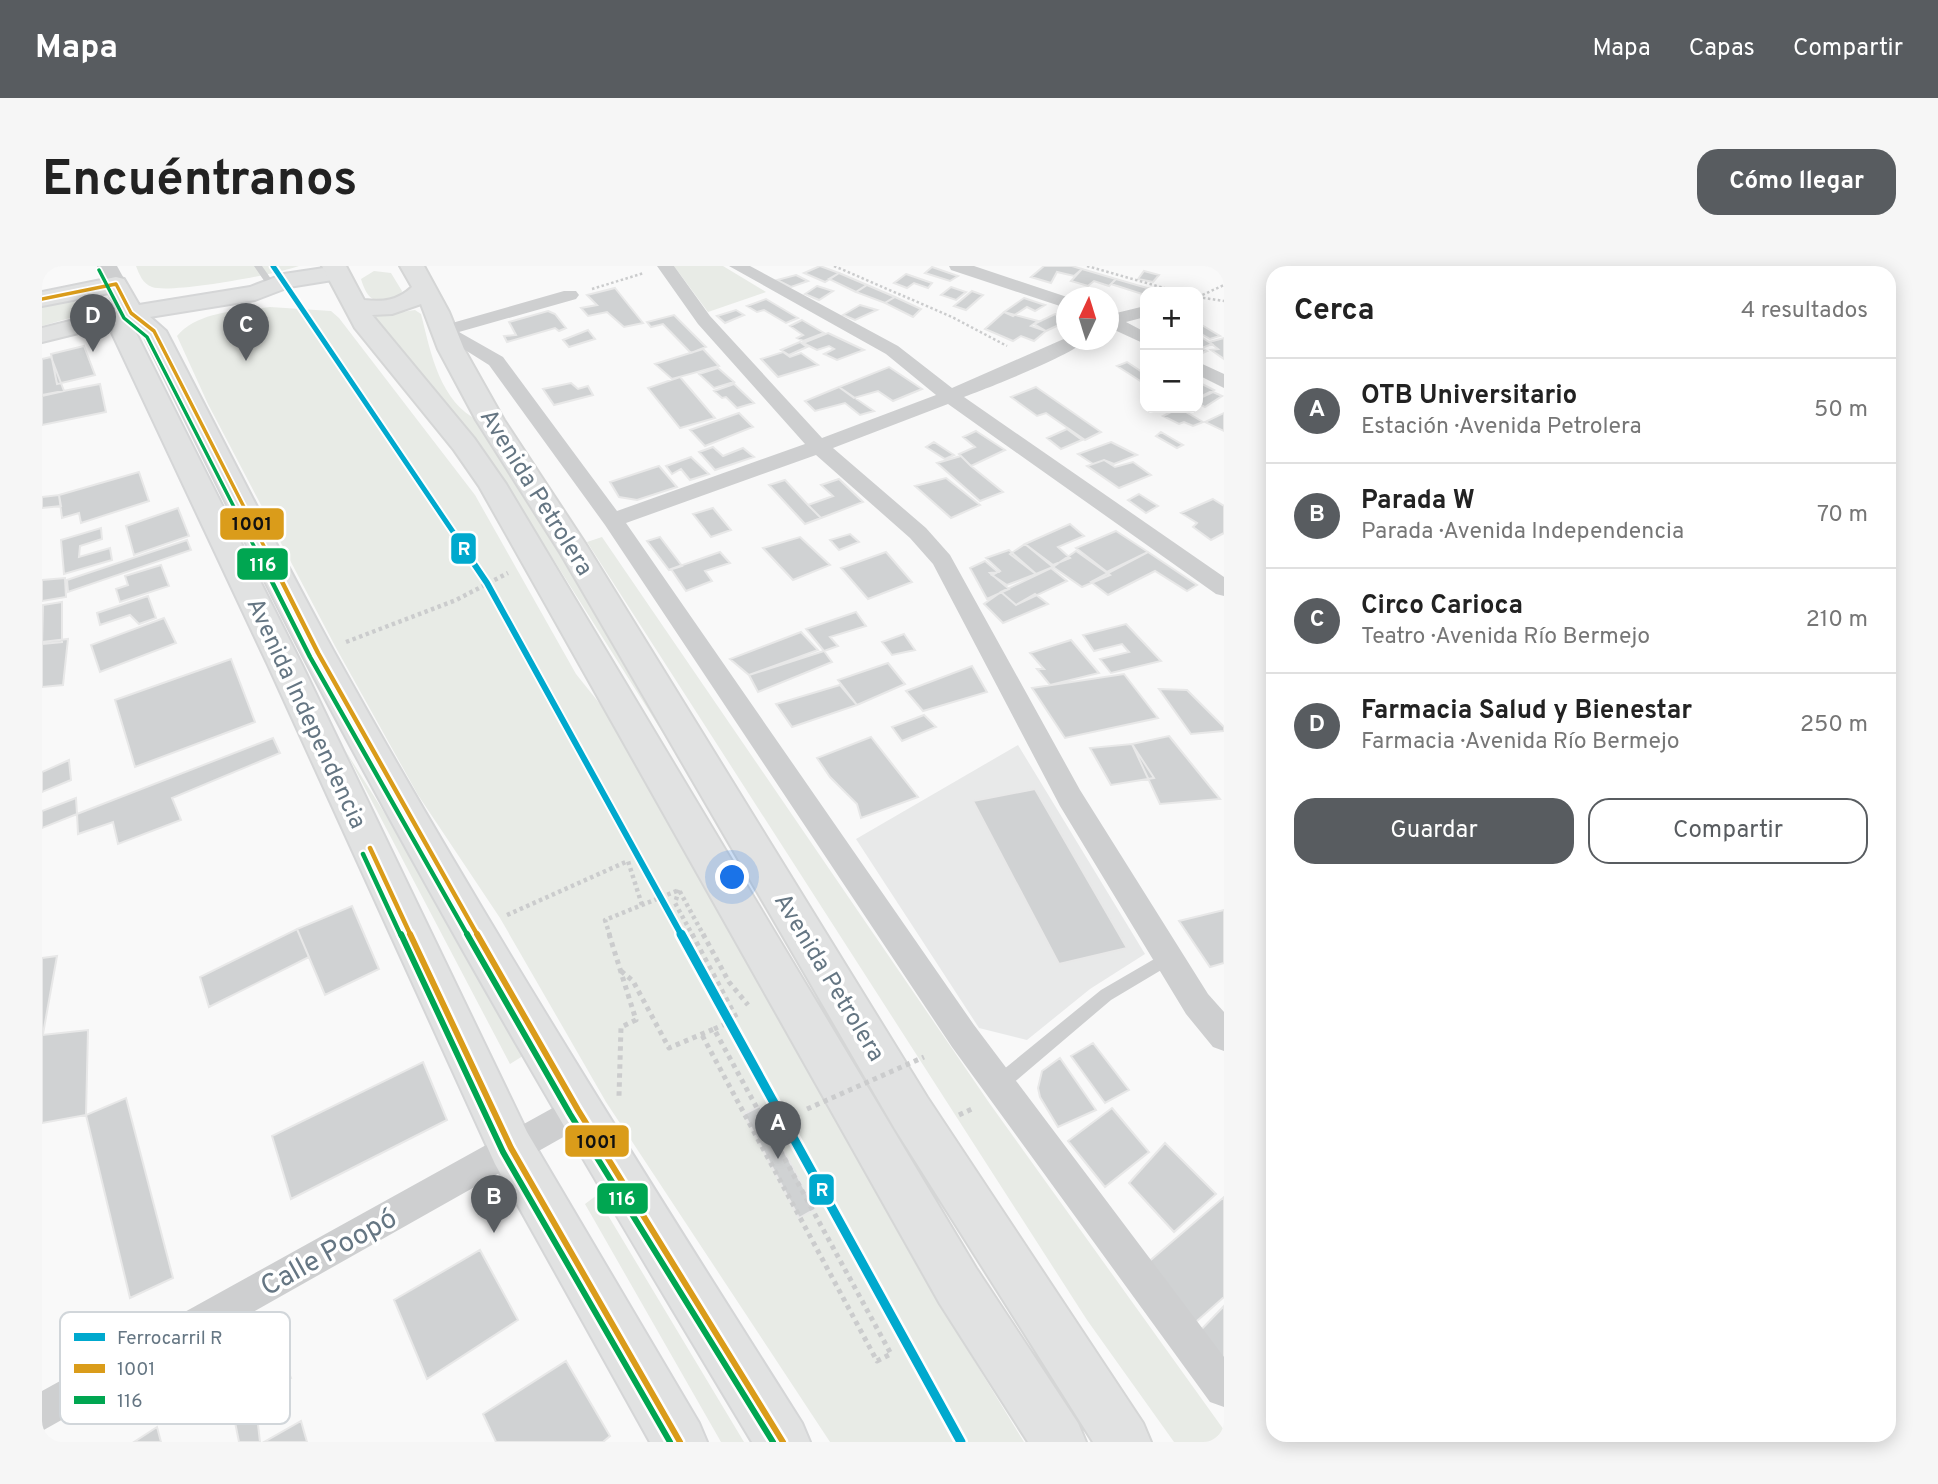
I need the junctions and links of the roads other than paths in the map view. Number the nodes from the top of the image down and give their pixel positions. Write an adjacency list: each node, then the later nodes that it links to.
1 (258, 266): 8 (lane)
2 (665, 266): 22 (street)
3 (737, 266): 21 (street)
4 (957, 266): 11 (street)
5 (415, 271): 6 (main road); 15 (main road, Avenida Petrolera)
6 (338, 285): 8 (main road); 36 (main road, Avenida Petrolera)
7 (118, 288): 8 (main road); 10 (main road); 16 (main road); 28 (main road, Avenida Independencia); 29 (main road, Avenida Independencia)
8 (263, 289)
9 (570, 296): 15 (street)
10 (42, 299)
11 (1056, 299)
12 (1140, 312): 13 (street)
13 (1119, 318)
14 (1119, 326): 17 (street)
15 (444, 331): 23 (street); 37 (main road, Avenida Petrolera)
16 (42, 335)
17 (1140, 336)
18 (1056, 350): 21 (street)
19 (1203, 371): 20 (street)
20 (1224, 383)
21 (950, 396): 22 (street); 24 (street)
22 (819, 447): 23 (street); 25 (street)
23 (613, 520): 27 (street)
24 (1224, 588)
25 (1168, 958): 26 (street); 27 (lane)
26 (1224, 1036)
27 (999, 1084): 31 (street)
28 (578, 1110): 29 (street, Calle Poopó); 35 (main road, Avenida Independencia)
29 (511, 1148): 30 (street, Calle Poopó); 34 (main road, Avenida Independencia)
30 (220, 1312)
31 (1224, 1388)
32 (60, 1402): 33 (street, Calle Poopó)
33 (42, 1412)
34 (680, 1442)
35 (783, 1442)
36 (1059, 1442)
37 (1124, 1442)

